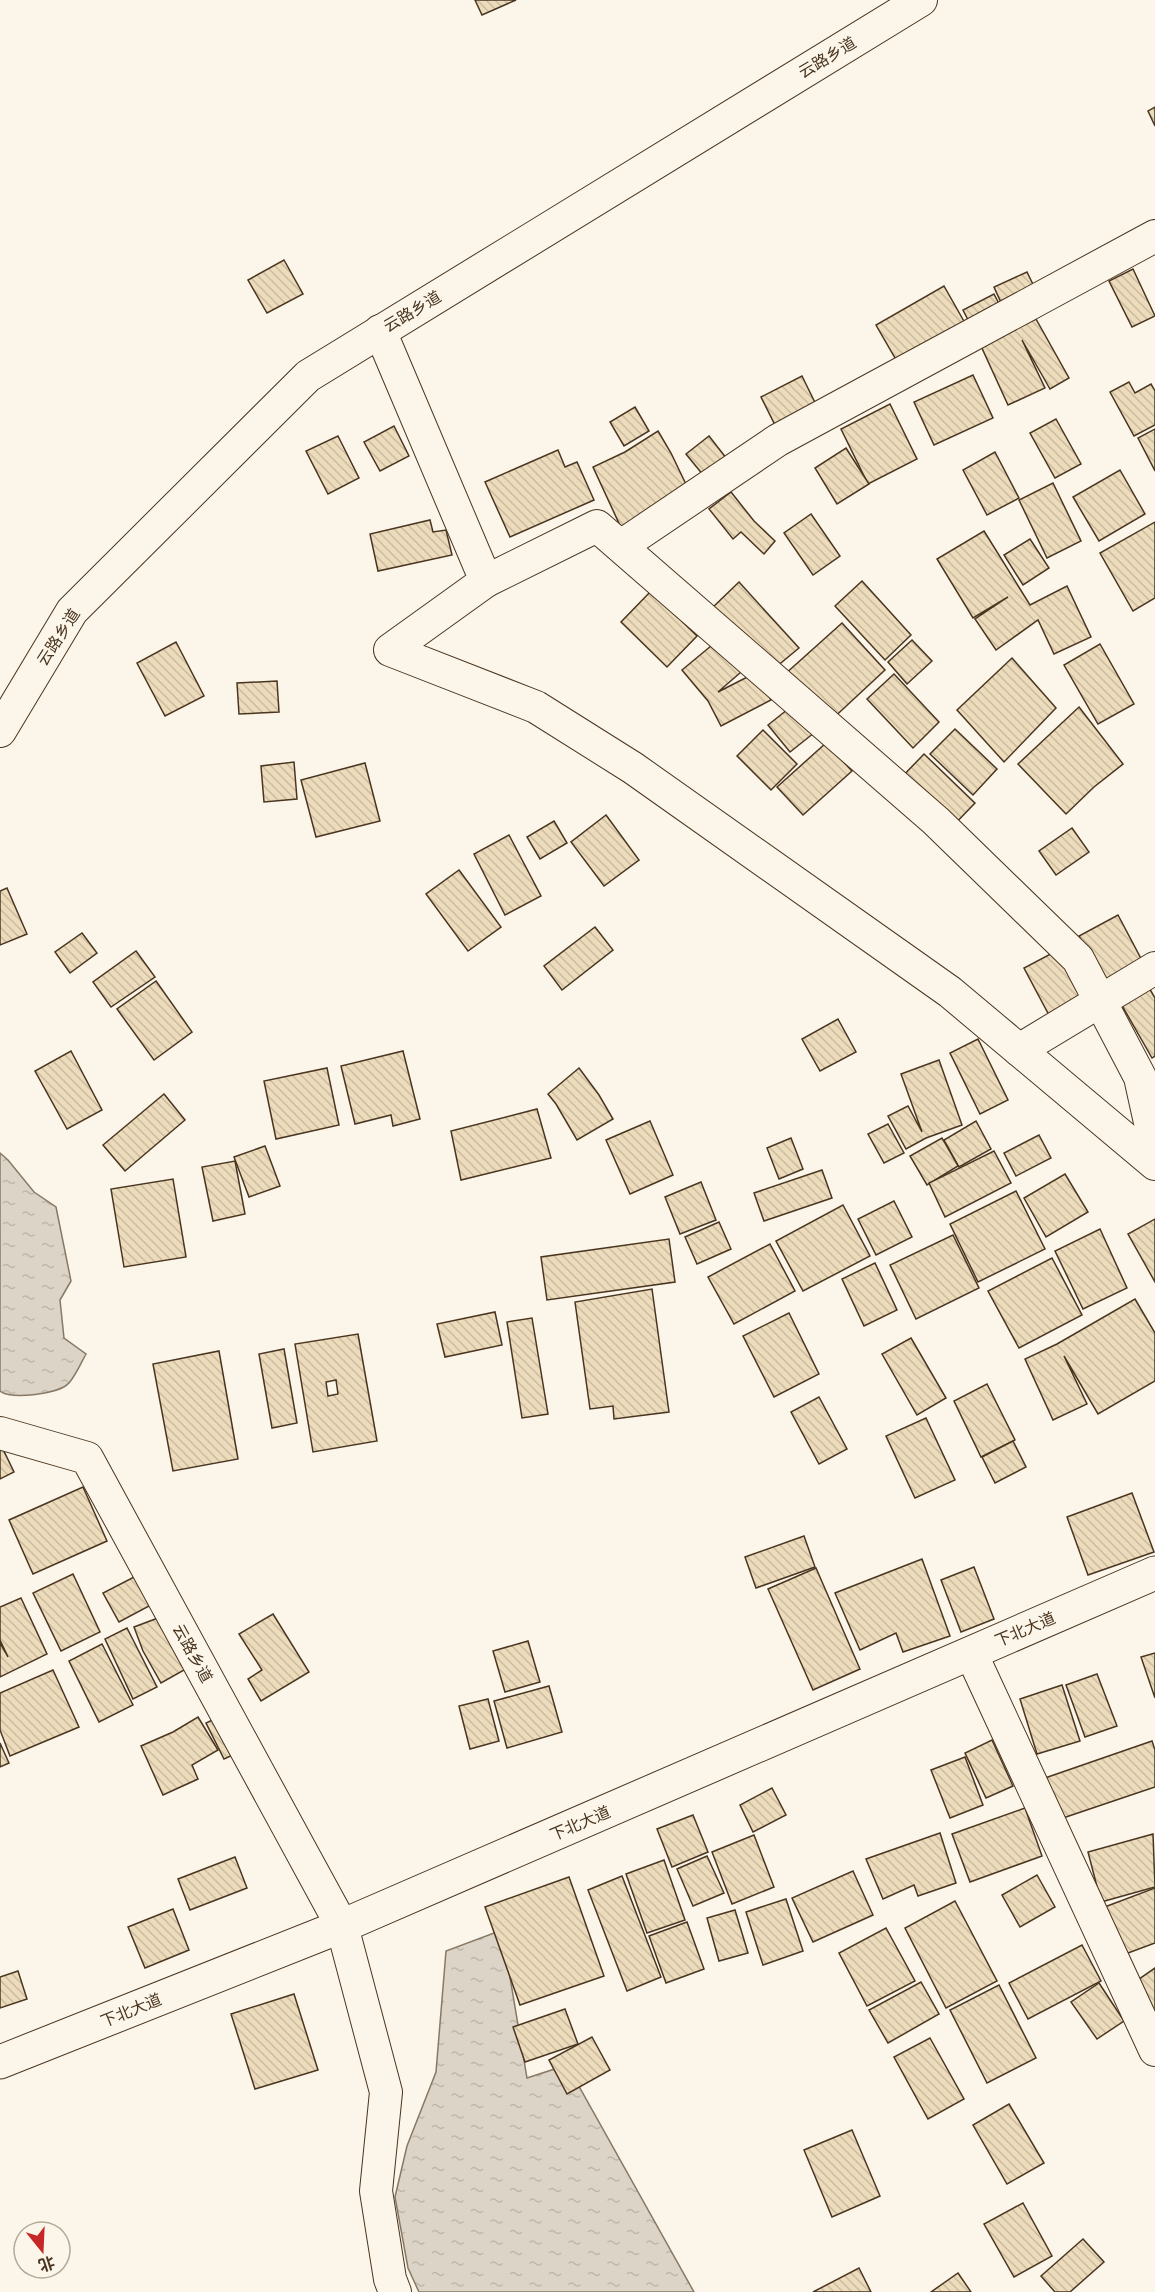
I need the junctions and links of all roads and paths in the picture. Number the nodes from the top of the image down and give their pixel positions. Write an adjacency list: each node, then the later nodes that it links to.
1 (921, 0): 3 (street, 云路乡道)
2 (1155, 236): 4 (street)
3 (380, 331): 5 (street); 6 (street, 云路乡道)
4 (621, 546): 5 (street); 8 (street)
5 (486, 580): 9 (street)
6 (0, 731)
7 (1155, 968): 8 (street)
8 (1100, 1001): 9 (street); 10 (street)
9 (1019, 1050): 11 (street)
10 (1155, 1144)
11 (1155, 1164)
12 (0, 1433): 15 (street, 云路乡道)
13 (1155, 1573): 14 (street, 下北大道)
14 (971, 1653): 15 (street, 下北大道); 16 (street)
15 (342, 1926): 17 (street, 下北大道); 18 (street, 云路乡道)
16 (1155, 2050)
17 (0, 2062)
18 (395, 2292)

